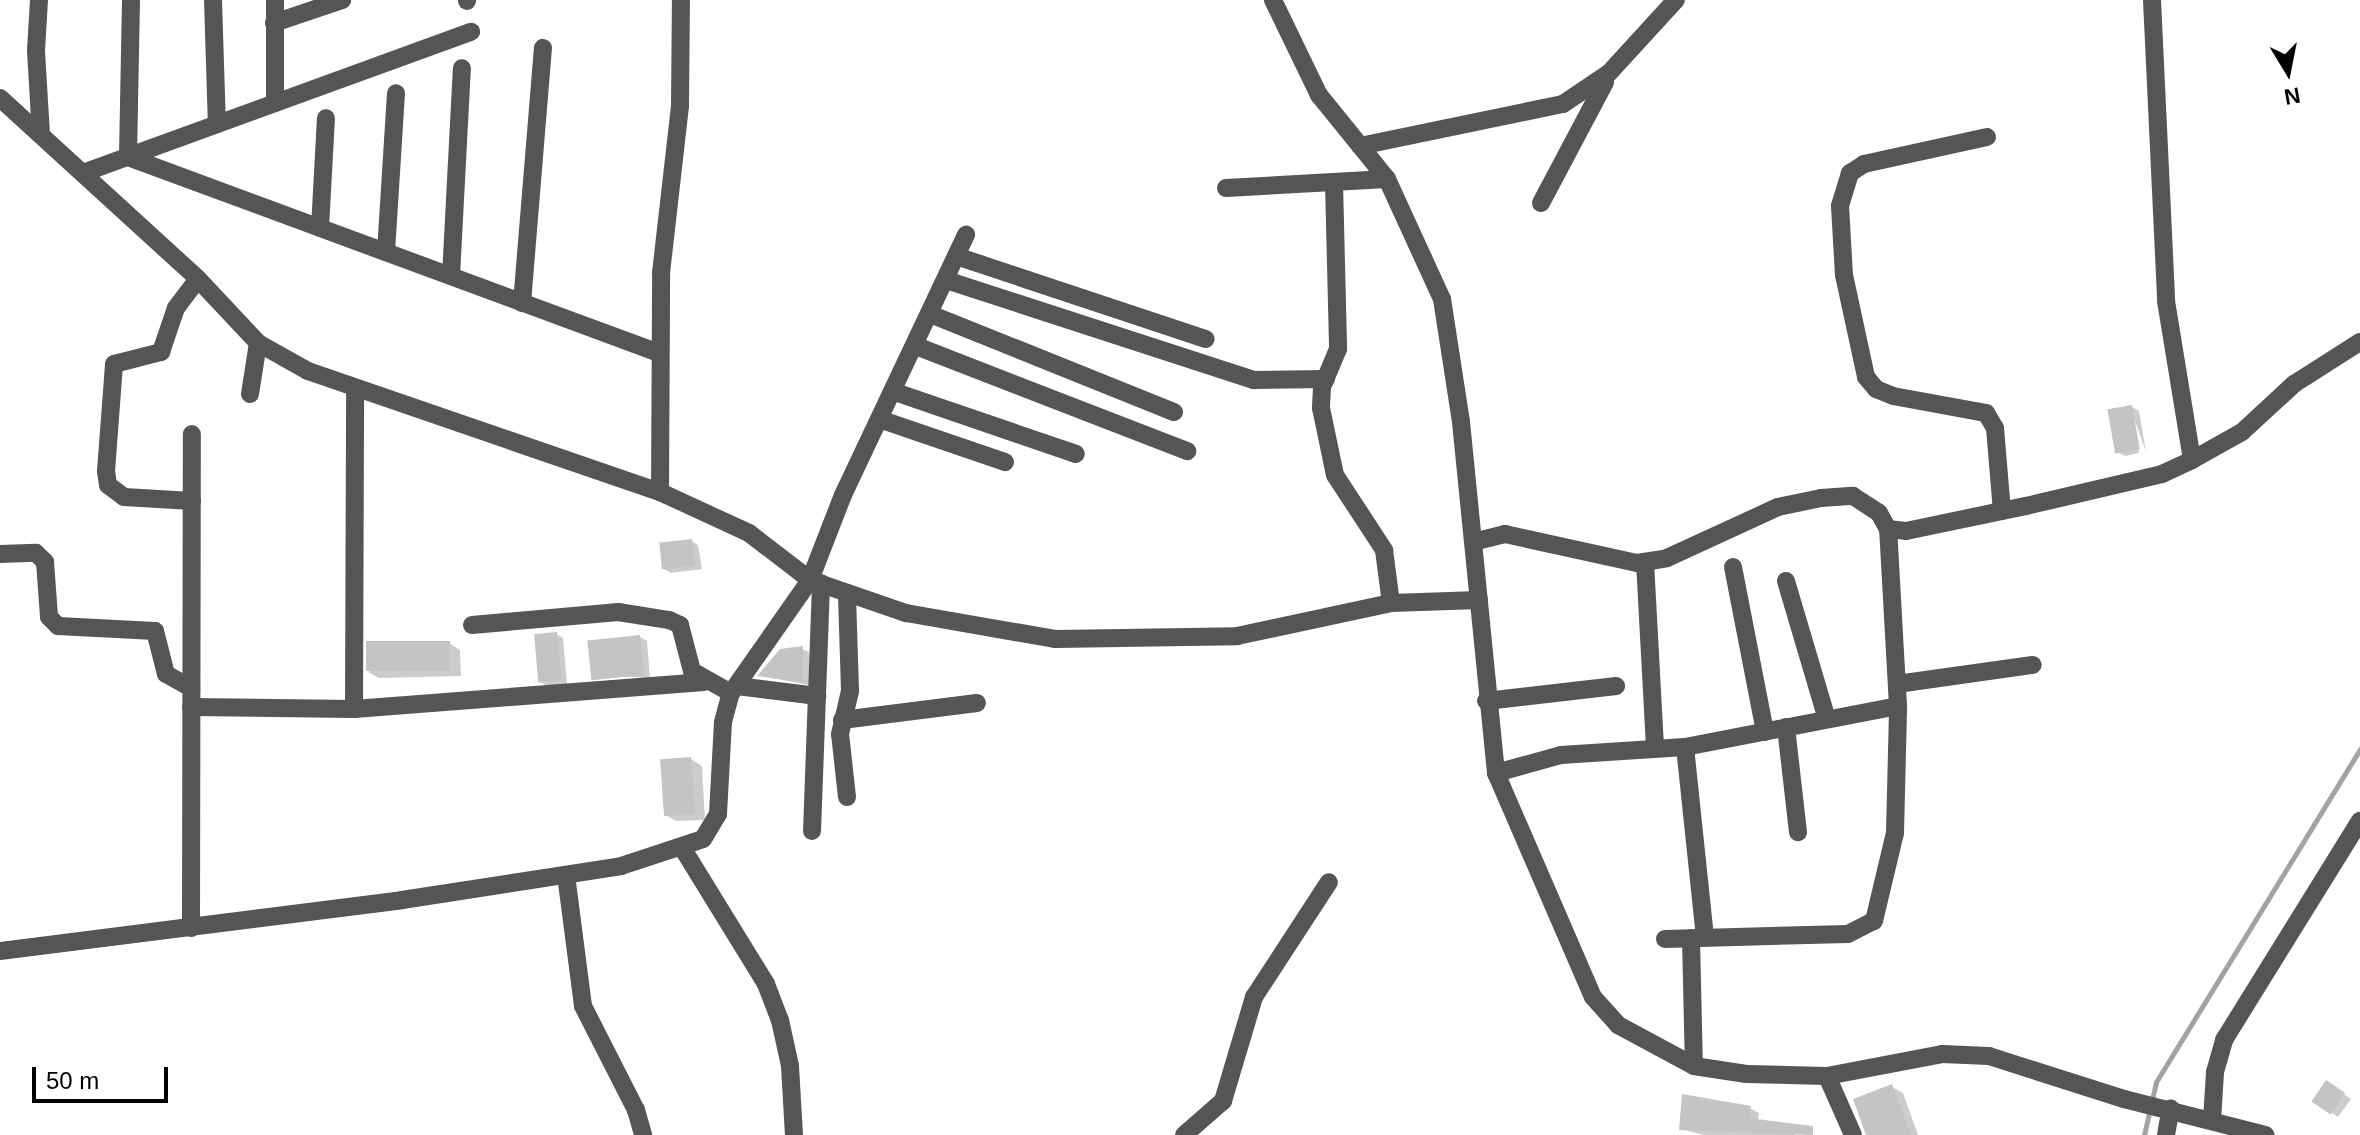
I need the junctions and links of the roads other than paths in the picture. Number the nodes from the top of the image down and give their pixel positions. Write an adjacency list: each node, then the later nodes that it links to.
1 (39, 0): 20 (street)
2 (131, 0): 23 (street)
3 (213, 0): 19 (street)
4 (275, 0): 10 (street)
5 (342, 0): 10 (street)
6 (681, 0): 42 (street)
7 (1273, 0): 22 (street)
8 (1676, 0): 14 (street)
9 (2152, 0): 52 (street)
10 (274, 23): 17 (street)
11 (471, 32): 17 (street)
12 (543, 48): 36 (street)
13 (462, 68): 33 (street)
14 (1609, 73): 22 (street); 28 (street)
15 (396, 93): 31 (street)
16 (0, 98): 20 (street)
17 (275, 103): 19 (street)
18 (326, 118): 29 (street)
19 (217, 124): 23 (street)
20 (41, 135): 24 (street)
21 (1987, 137): 56 (street)
22 (1360, 146): 25 (street)
23 (128, 157): 24 (street); 29 (street)
24 (83, 173): 34 (street)
25 (1387, 179): 26 (street); 58 (street)
26 (1334, 182): 27 (street); 43 (street)
27 (1226, 188)
28 (1541, 203)
29 (320, 228): 31 (street)
30 (966, 235): 32 (street)
31 (386, 252): 33 (street)
32 (956, 256): 35 (street); 38 (street)
33 (451, 276): 36 (street)
34 (198, 279): 40 (street); 55 (street)
35 (946, 280): 37 (street); 43 (street)
36 (522, 303): 42 (street)
37 (930, 314): 41 (street); 47 (street)
38 (1206, 339)
39 (2360, 342): 52 (street)
40 (258, 343): 44 (street); 46 (street)
41 (916, 346): 45 (street); 50 (street)
42 (659, 353): 54 (street)
43 (1326, 379): 66 (street)
44 (355, 389): 54 (street); 79 (street)
45 (895, 392): 48 (street); 51 (street)
46 (250, 394)
47 (1174, 412)
48 (882, 420): 53 (street); 63 (street)
49 (192, 434): 55 (street)
50 (1187, 451)
51 (1076, 454)
52 (2192, 460): 56 (street)
53 (1005, 462)
54 (660, 492): 63 (street)
55 (192, 501): 72 (street)
56 (2002, 511): 57 (street)
57 (1888, 529): 60 (street); 70 (street)
58 (1473, 542): 60 (street); 65 (street)
59 (0, 554): 72 (street)
60 (1645, 562): 85 (street)
61 (1733, 567): 83 (street)
62 (1786, 581): 80 (street)
63 (815, 582): 64 (street); 73 (street); 74 (street)
64 (847, 593): 66 (street); 81 (street)
65 (1479, 600): 66 (street); 75 (street)
66 (1391, 603)
67 (472, 625): 69 (street)
68 (2033, 665): 70 (street)
69 (704, 682): 73 (street); 79 (street)
70 (1897, 684): 77 (street)
71 (1616, 686): 75 (street)
72 (191, 688): 78 (street)
73 (734, 690): 74 (street); 91 (street)
74 (817, 696): 89 (street)
75 (1486, 701): 86 (street)
76 (977, 703): 81 (street)
77 (1898, 706): 80 (street); 95 (street)
78 (191, 707): 79 (street); 94 (street)
79 (354, 709)
80 (1827, 719): 82 (street)
81 (842, 720): 87 (street)
82 (1786, 727): 83 (street); 90 (street)
83 (1765, 732): 84 (street)
84 (1685, 747): 85 (street); 95 (street)
85 (1655, 748): 86 (street)
86 (1496, 773): 98 (street)
87 (847, 797)
88 (2360, 821): 101 (street)
89 (812, 831)
90 (1798, 832)
91 (683, 849): 92 (street); 103 (street)
92 (566, 875): 94 (street); 102 (street)
93 (1329, 882): 104 (street)
94 (191, 928): 97 (street)
95 (1698, 937): 96 (street); 98 (street)
96 (1665, 939)
97 (0, 951)
98 (1694, 1066): 99 (street)
99 (1827, 1076): 100 (street); 105 (street)
100 (2166, 1107): 101 (street); 106 (street)
101 (2212, 1120): 107 (street)
102 (643, 1135)
103 (794, 1135)
104 (1184, 1135)
105 (1853, 1135)
106 (2166, 1135)
107 (2265, 1135)

